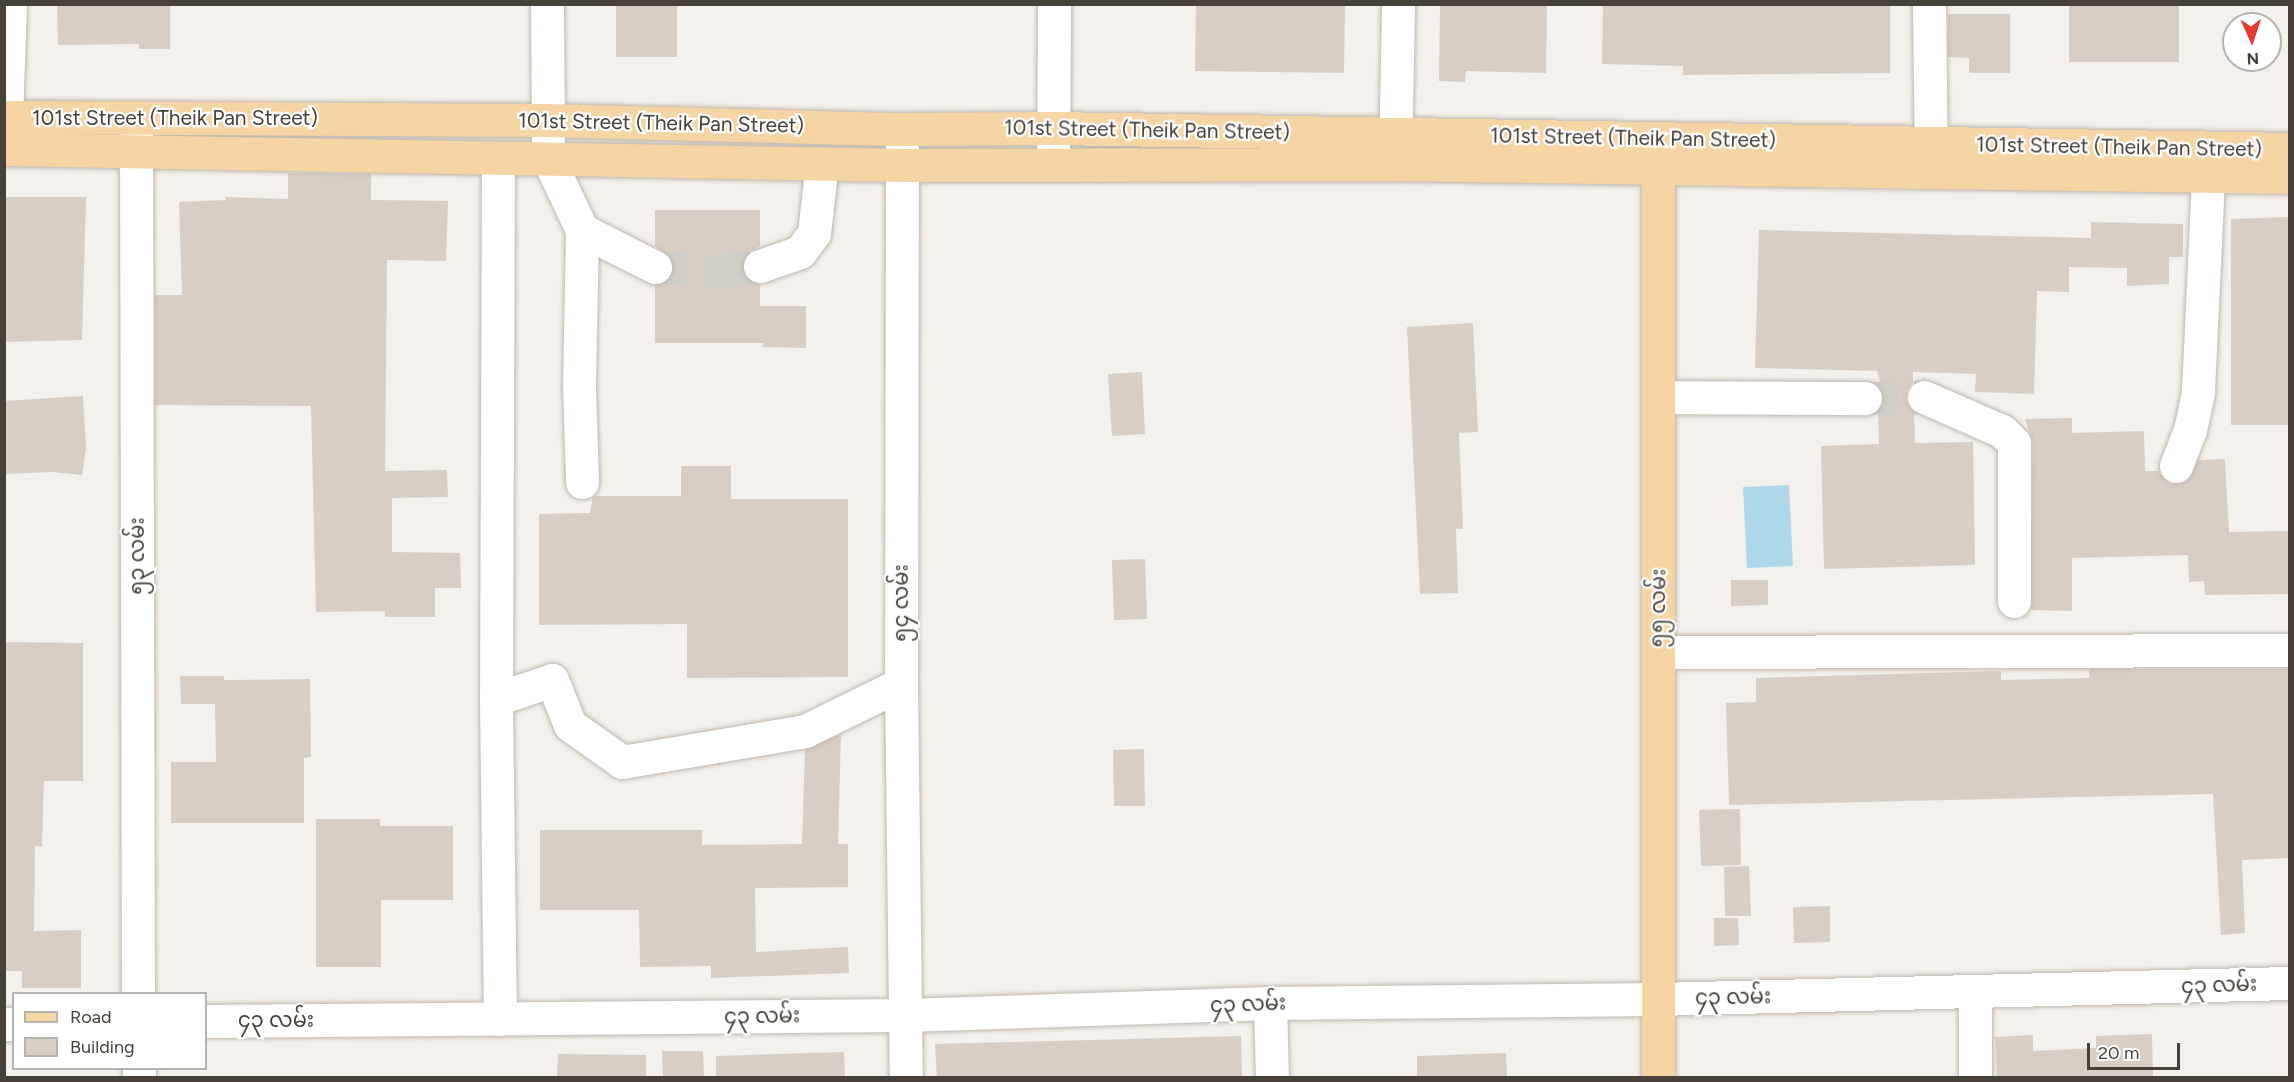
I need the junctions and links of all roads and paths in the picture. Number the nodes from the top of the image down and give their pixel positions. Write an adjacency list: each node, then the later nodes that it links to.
1 (9, 4): 6 (street)
2 (548, 4): 8 (street)
3 (1054, 4): 9 (street)
4 (1398, 4): 11 (street)
5 (1929, 4): 18 (street)
6 (5, 117): 7 (main road, 101st Street (Theik Pan Street)); 13 (street)
7 (136, 118): 8 (main road, 101st Street (Theik Pan Street)); 14 (street, ၅၃ လမ်း)
8 (547, 120): 10 (main road, 101st Street (Theik Pan Street)); 16 (street)
9 (1052, 128): 10 (main road, 101st Street (Theik Pan Street)); 11 (main road, 101st Street (Theik Pan Street)); 20 (street)
10 (902, 129): 21 (street, ၅၄ လမ်း)
11 (1395, 149): 15 (main road, 101st Street (Theik Pan Street)); 20 (main road, 101st Street (Theik Pan Street))
12 (2289, 149): 18 (main road, 101st Street (Theik Pan Street))
13 (5, 150): 14 (main road, 101st Street (Theik Pan Street))
14 (136, 150): 17 (main road, 101st Street (Theik Pan Street)); 39 (street, ၅၃ လမ်း)
15 (1658, 154): 18 (main road, 101st Street (Theik Pan Street)); 27 (main road, ၅၅ လမ်း)
16 (548, 158): 17 (main road, 101st Street (Theik Pan Street)); 19 (main road, 101st Street (Theik Pan Street)); 24 (street)
17 (498, 159): 36 (street)
18 (1931, 159): 22 (main road, 101st Street (Theik Pan Street))
19 (822, 164): 21 (main road, 101st Street (Theik Pan Street)); 25 (street)
20 (1053, 164): 21 (main road, 101st Street (Theik Pan Street))
21 (902, 165): 35 (street, ၅၄ လမ်း)
22 (2208, 176): 23 (main road, 101st Street (Theik Pan Street)); 30 (street)
23 (2289, 177)
24 (582, 230): 26 (street); 31 (street)
25 (760, 266)
26 (655, 267)
27 (1660, 397): 29 (street); 34 (main road, ၅၅ လမ်း)
28 (1924, 397): 32 (street)
29 (1865, 398)
30 (2176, 466)
31 (582, 482)
32 (2014, 601)
33 (2289, 650): 34 (street)
34 (1658, 652): 40 (main road, ၅၅ လမ်း)
35 (902, 684): 36 (street); 42 (street, ၅၄ လမ်း)
36 (496, 699): 43 (street)
37 (2289, 983): 38 (street, ၄၃ လမ်း)
38 (1975, 991): 40 (street, ၄၃ လမ်း); 48 (street)
39 (138, 992)
40 (1657, 999): 41 (street, ၄၃ လမ်း); 47 (main road, ၅၅ လမ်း)
41 (1270, 1003): 42 (street, ၄၃ လမ်း); 46 (street)
42 (906, 1015): 43 (street, ၄၃ လမ်း); 45 (street, ၅၄ လမ်း)
43 (500, 1019): 44 (street, ၄၃ လမ်း)
44 (207, 1021)
45 (906, 1077)
46 (1272, 1077)
47 (1658, 1077)
48 (1975, 1077)

